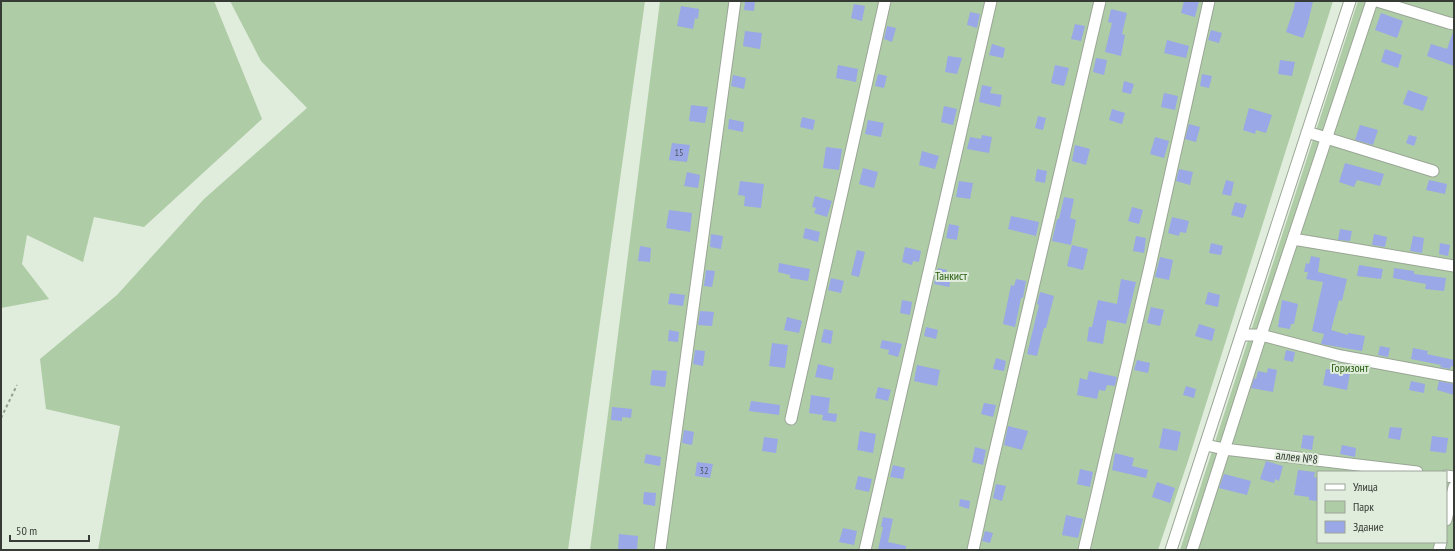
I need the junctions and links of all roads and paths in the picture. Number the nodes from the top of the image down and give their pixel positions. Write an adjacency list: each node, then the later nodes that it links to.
1 (735, 1): 26 (street)
2 (885, 1): 20 (street)
3 (991, 1): 27 (street)
4 (1100, 1): 28 (street)
5 (1209, 1): 29 (street)
6 (1350, 1): 10 (street)
7 (1372, 1): 11 (street)
8 (1377, 1): 9 (street)
9 (1454, 24)
10 (1307, 132): 11 (street); 15 (street)
11 (1326, 138): 12 (street); 13 (street)
12 (1433, 171)
13 (1293, 239): 14 (street); 16 (street)
14 (1454, 266)
15 (1242, 335): 16 (street); 21 (street)
16 (1261, 335): 17 (street); 22 (street)
17 (1454, 377)
18 (17, 384): 19 (path)
19 (1, 418)
20 (791, 419)
21 (1206, 445): 22 (street, аллея №8); 30 (street)
22 (1224, 449): 23 (street, аллея №8); 31 (street)
23 (1409, 471)
24 (1454, 486): 25 (street)
25 (1447, 516)
26 (660, 550)
27 (864, 550)
28 (973, 550)
29 (1084, 550)
30 (1171, 550)
31 (1192, 550)

